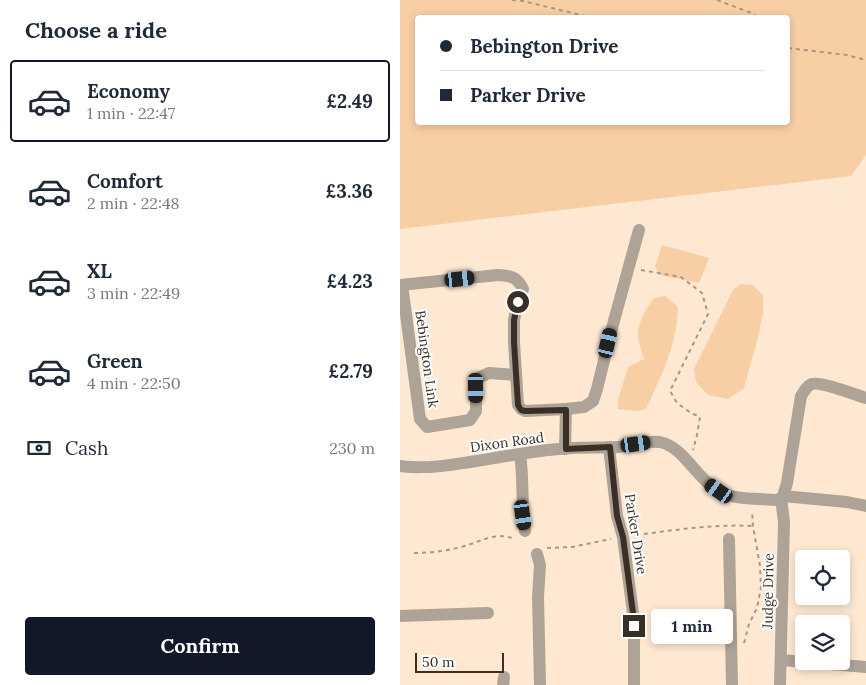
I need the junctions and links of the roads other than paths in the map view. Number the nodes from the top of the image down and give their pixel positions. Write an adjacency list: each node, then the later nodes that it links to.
1 (639, 230): 5 (street)
2 (401, 285): 3 (street); 3 (street, Bebington Link)
3 (516, 375): 5 (street)
4 (866, 398): 10 (street)
5 (566, 410): 7 (street)
6 (610, 447): 7 (street, Dixon Road); 10 (street, Dixon Road); 20 (street, Parker Drive)
7 (566, 449): 8 (street, Dixon Road)
8 (520, 454): 9 (street, Dixon Road); 12 (street)
9 (400, 466)
10 (782, 497): 11 (street, Dixon Road); 17 (street, Judge Drive)
11 (866, 506)
12 (521, 535)
13 (729, 539): 21 (street)
14 (540, 551): 19 (street)
15 (488, 613): 16 (street)
16 (400, 616)
17 (781, 660): 18 (street); 22 (street, Judge Drive)
18 (866, 666)
19 (540, 685)
20 (634, 685)
21 (732, 685)
22 (780, 685)

